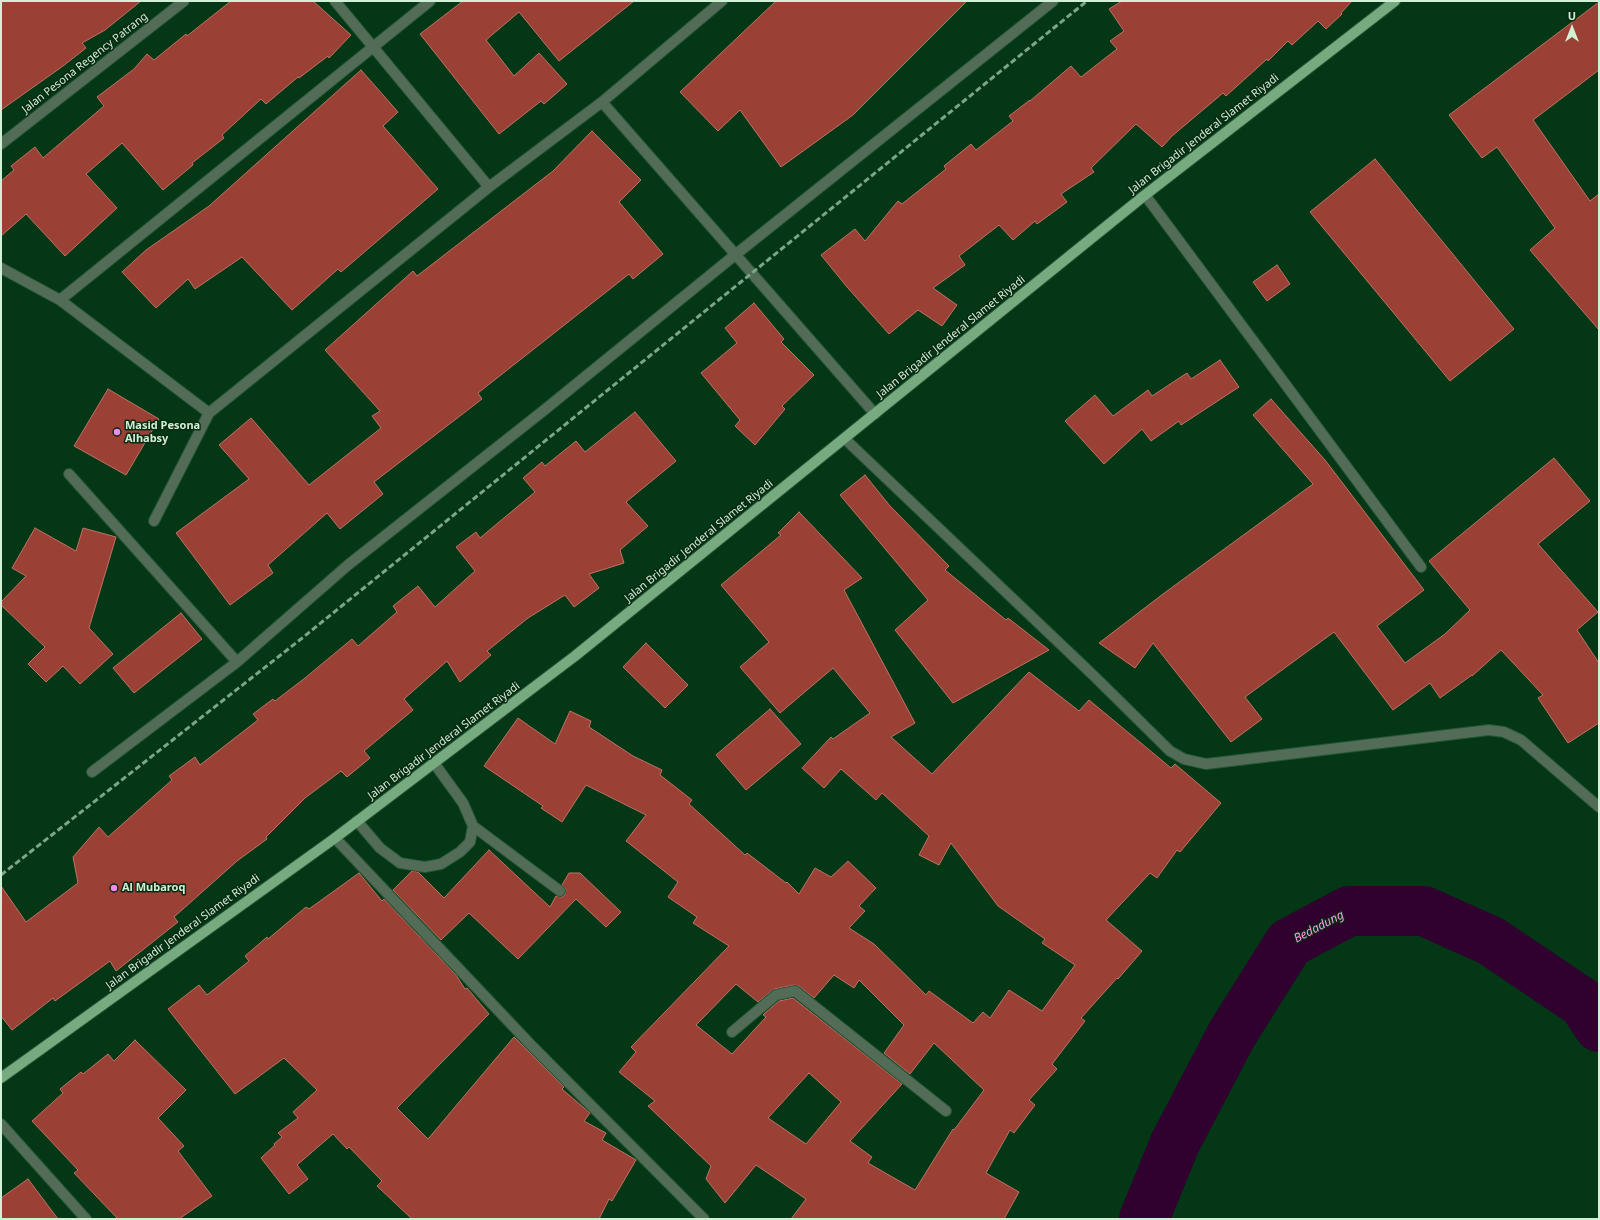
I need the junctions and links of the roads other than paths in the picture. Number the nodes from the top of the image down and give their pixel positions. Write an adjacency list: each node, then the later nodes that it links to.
1 (184, 1): 9 (street, Jalan Pesona Regency Patrang)
2 (335, 1): 7 (street)
3 (430, 1): 7 (street)
4 (722, 1): 8 (street)
5 (1053, 1): 12 (street)
6 (1395, 1): 11 (main road, Jalan Brigadir Jenderal Slamet Riyadi)
7 (373, 47): 10 (street); 14 (street)
8 (602, 102): 10 (street); 12 (street)
9 (1, 144)
10 (489, 187): 15 (street)
11 (1145, 195): 16 (main road, Jalan Brigadir Jenderal Slamet Riyadi); 20 (street)
12 (735, 255): 16 (street); 21 (street)
13 (1, 268): 14 (street)
14 (60, 300): 15 (street)
15 (209, 413): 19 (street)
16 (875, 414): 17 (main road, Jalan Brigadir Jenderal Slamet Riyadi)
17 (845, 439): 22 (main road, Jalan Brigadir Jenderal Slamet Riyadi); 24 (street)
18 (69, 474): 21 (street)
19 (154, 520)
20 (1421, 567)
21 (237, 662): 23 (street)
22 (434, 763): 25 (main road, Jalan Brigadir Jenderal Slamet Riyadi); 26 (street)
23 (92, 772)
24 (1599, 807)
25 (357, 821): 26 (street); 27 (main road, Jalan Brigadir Jenderal Slamet Riyadi)
26 (473, 826): 28 (street)
27 (336, 838): 30 (main road, Jalan Brigadir Jenderal Slamet Riyadi); 34 (street)
28 (560, 891)
29 (732, 1032): 31 (street)
30 (1, 1078)
31 (946, 1111)
32 (1, 1124): 33 (street)
33 (86, 1219)
34 (704, 1219)

